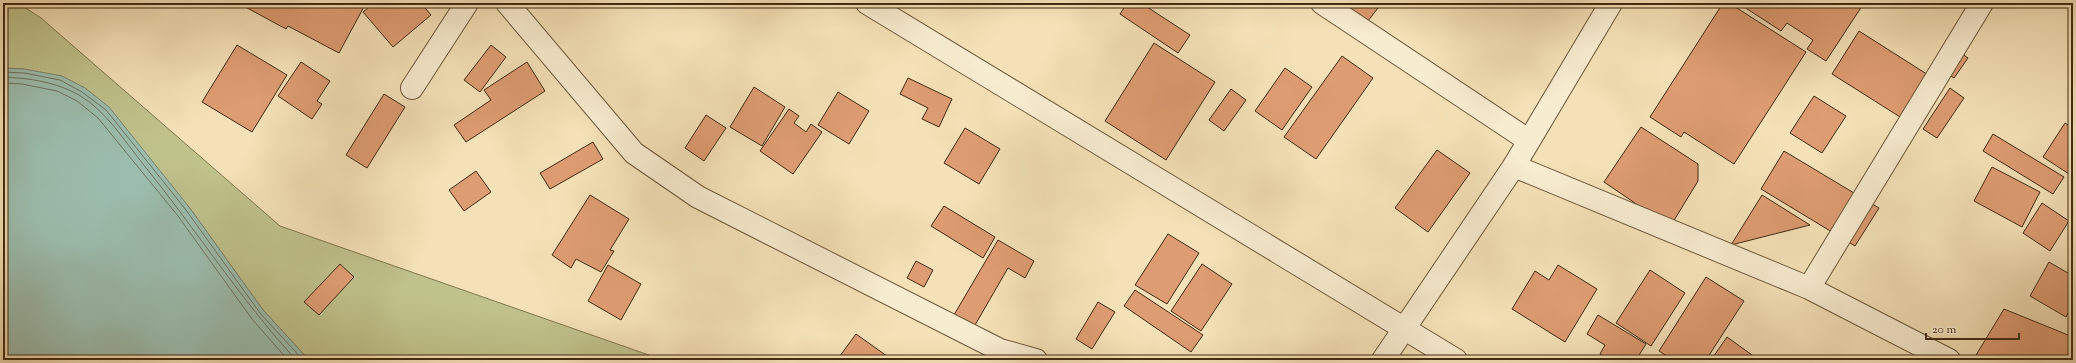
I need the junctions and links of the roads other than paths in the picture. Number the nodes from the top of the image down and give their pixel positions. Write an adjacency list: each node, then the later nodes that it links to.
1 (467, 3): 7 (street)
2 (507, 3): 12 (street)
3 (867, 3): 11 (street)
4 (1322, 3): 8 (street)
5 (1611, 3): 8 (street)
6 (1982, 3): 10 (street)
7 (412, 88)
8 (1528, 140): 9 (street)
9 (1514, 166): 10 (street); 11 (street)
10 (1809, 288): 15 (street)
11 (1405, 329): 13 (street); 14 (street)
12 (1036, 360)
13 (1383, 360)
14 (1456, 360)
15 (1949, 360)

